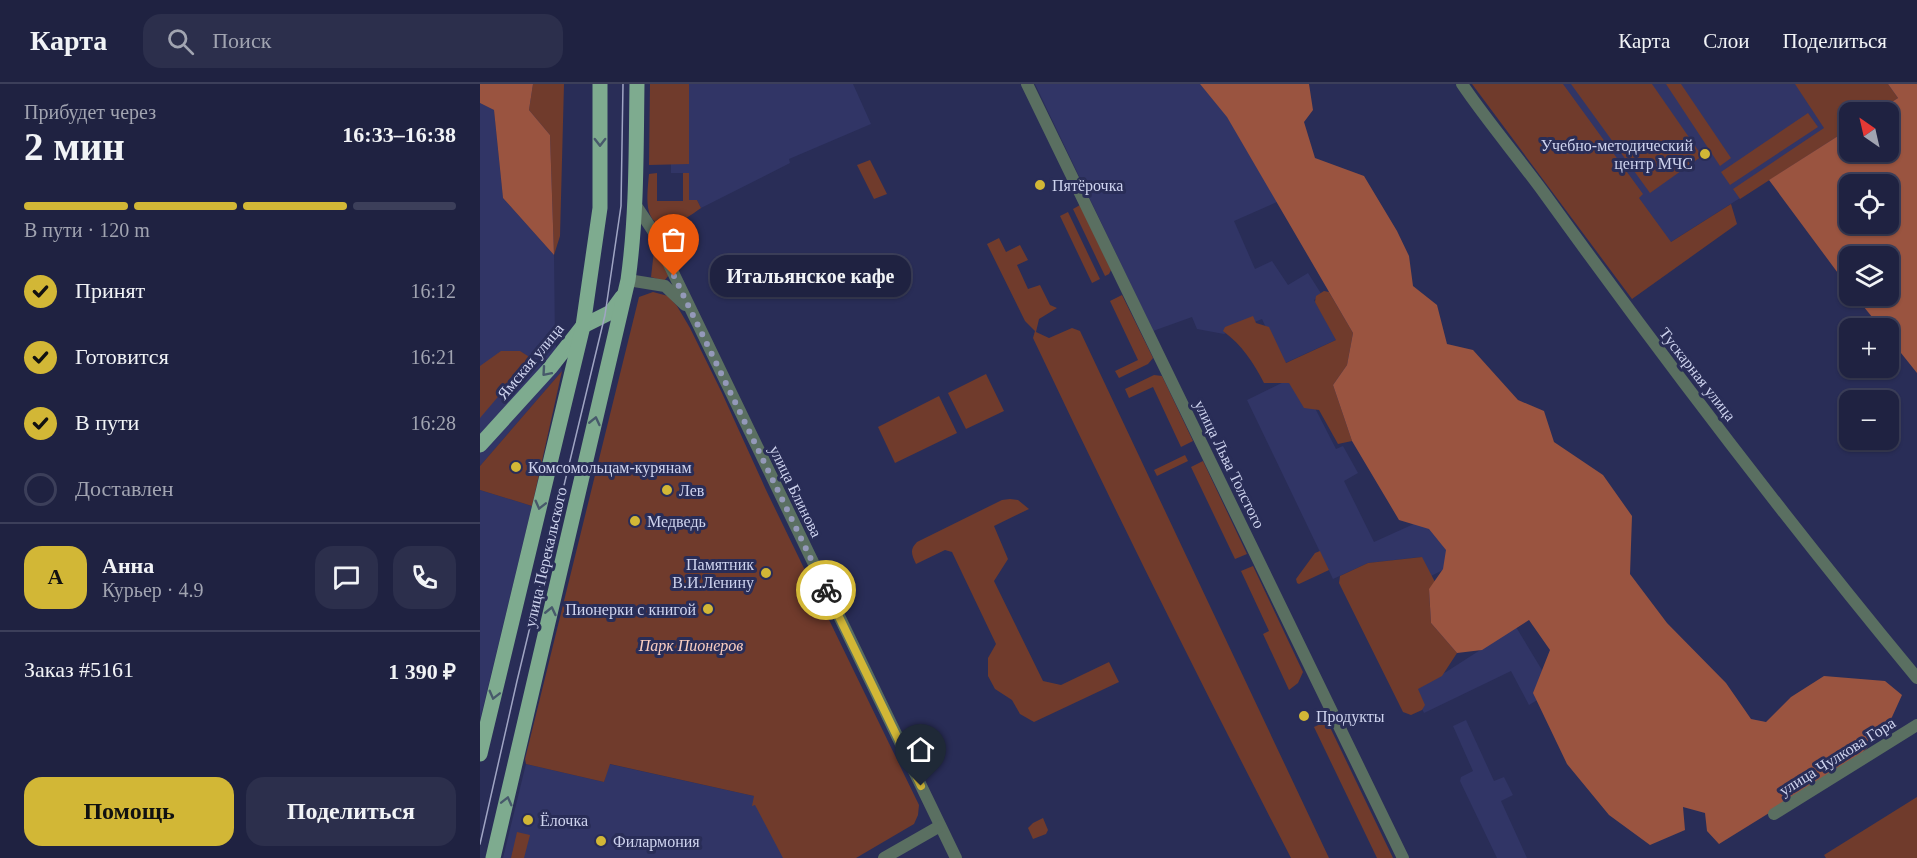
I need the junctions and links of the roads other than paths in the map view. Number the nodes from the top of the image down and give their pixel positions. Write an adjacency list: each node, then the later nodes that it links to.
1 (600, 84): 8 (main road, улица Перекальского, one-way to 8)
2 (637, 84): 5 (main road, улица Перекальского)
3 (1027, 84): 18 (street, улица Льва Толстого)
4 (1462, 84): 10 (street, Тускарная улица)
5 (635, 204): 6 (main road, улица Перекальского); 7 (street, улица Блинова)
6 (628, 280): 7 (street); 8 (main road); 15 (main road, улица Перекальского, one-way to 6)
7 (690, 310): 14 (street, улица Блинова)
8 (583, 326): 9 (main road, Ямская улица, one-way to 9); 12 (main road, улица Перекальского, one-way to 12)
9 (480, 445)
10 (1917, 678)
11 (1917, 725): 13 (street, улица Чулкова Гора)
12 (480, 754)
13 (1774, 814)
14 (940, 826): 16 (street); 17 (street, улица Блинова)
15 (493, 858)
16 (884, 858)
17 (956, 858)
18 (1403, 858)

